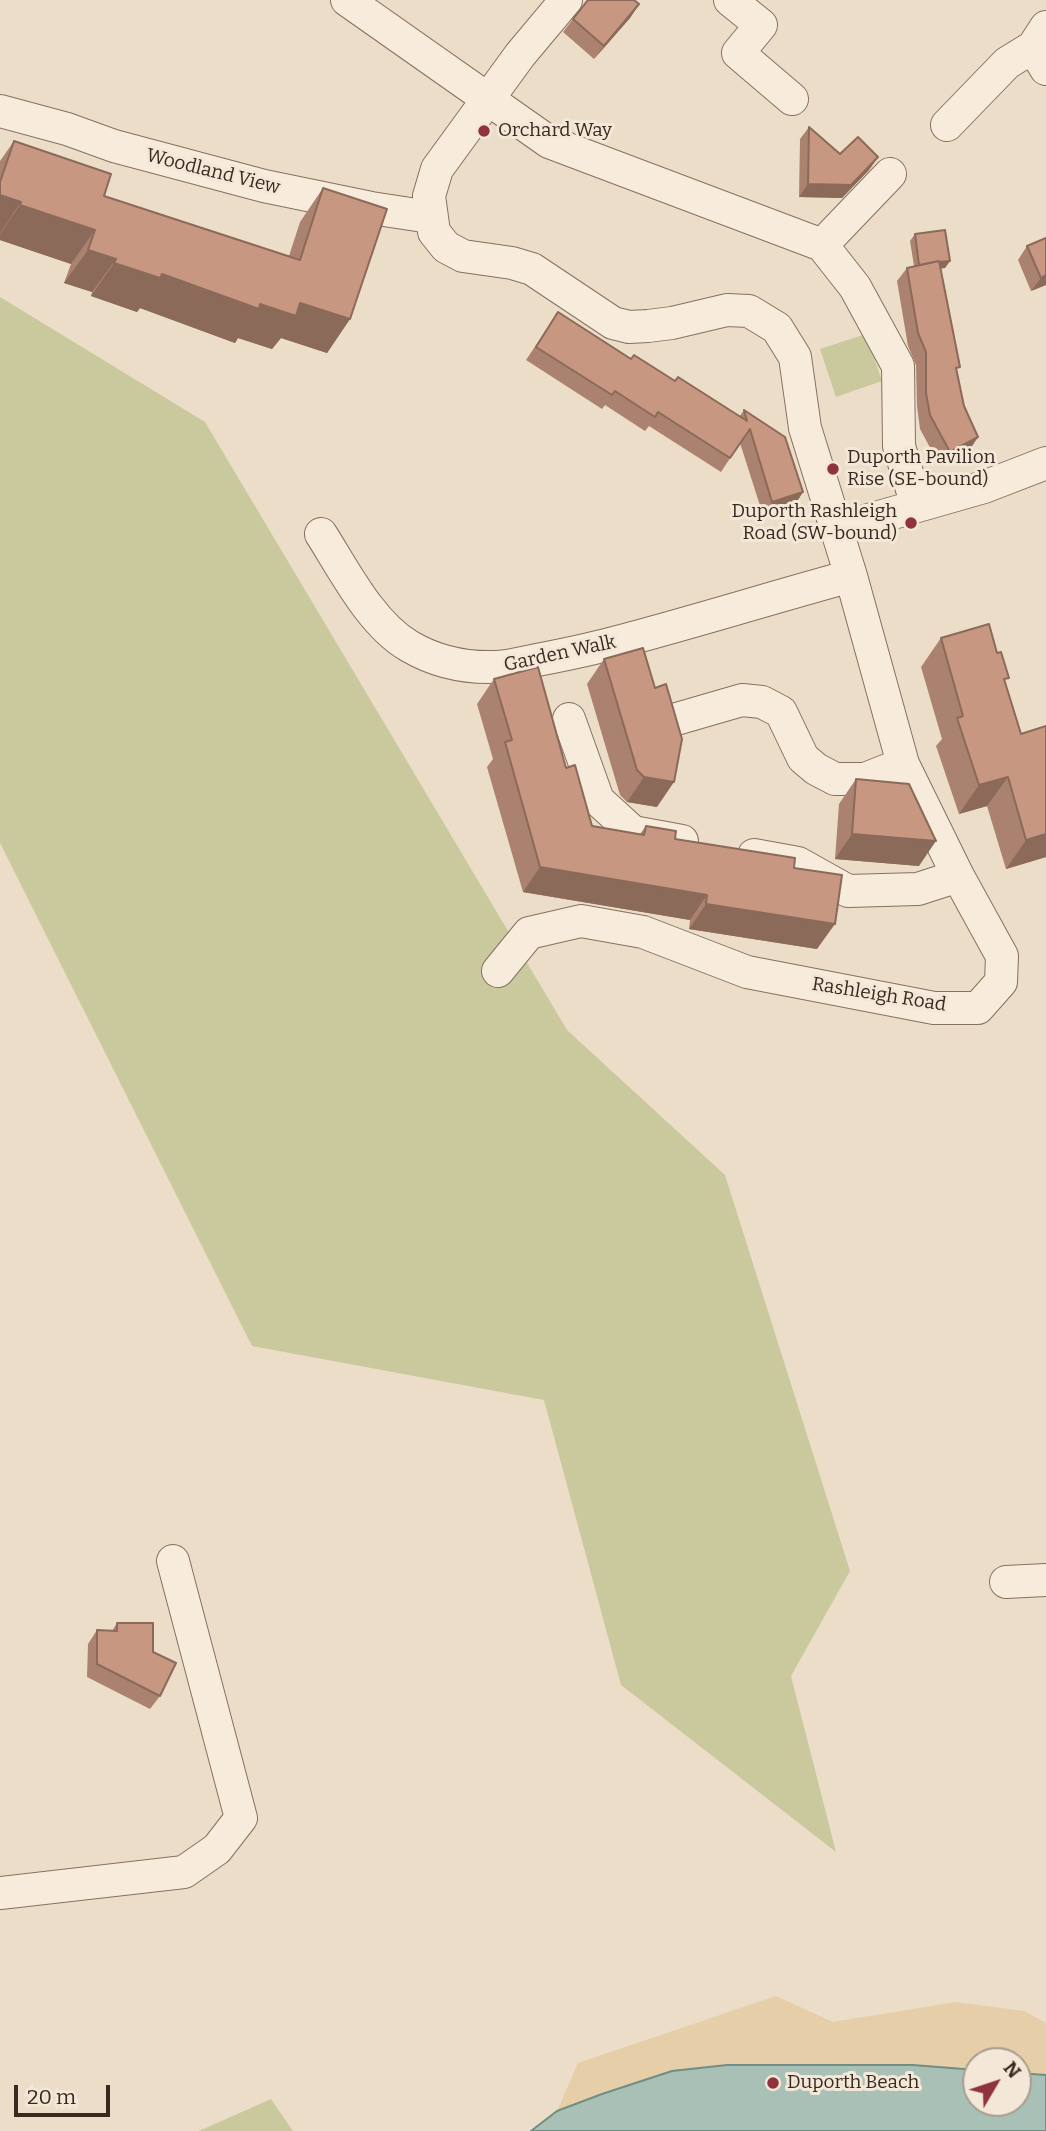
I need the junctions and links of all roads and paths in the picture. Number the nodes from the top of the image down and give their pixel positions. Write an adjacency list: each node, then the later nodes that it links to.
1 (347, 0): 5 (street)
2 (566, 0): 5 (street)
3 (730, 0): 6 (street)
4 (1042, 47): 8 (street)
5 (487, 98): 10 (street); 11 (street)
6 (792, 99)
7 (0, 111): 10 (street, Woodland View)
8 (947, 125)
9 (890, 174): 11 (street)
10 (430, 217): 14 (street, Rashleigh Road)
11 (822, 245): 13 (street)
12 (1046, 463): 13 (street)
13 (917, 506): 14 (street)
14 (837, 529): 16 (street, Rashleigh Road)
15 (321, 534): 16 (street, Garden Walk)
16 (851, 576): 19 (street, Rashleigh Road)
17 (569, 719): 20 (street)
18 (673, 720): 19 (street)
19 (903, 764): 20 (street, Rashleigh Road)
20 (958, 876): 21 (street, Rashleigh Road)
21 (498, 971)
22 (173, 1561): 25 (street)
23 (1046, 1580): 24 (street)
24 (1006, 1582)
25 (0, 1893)

